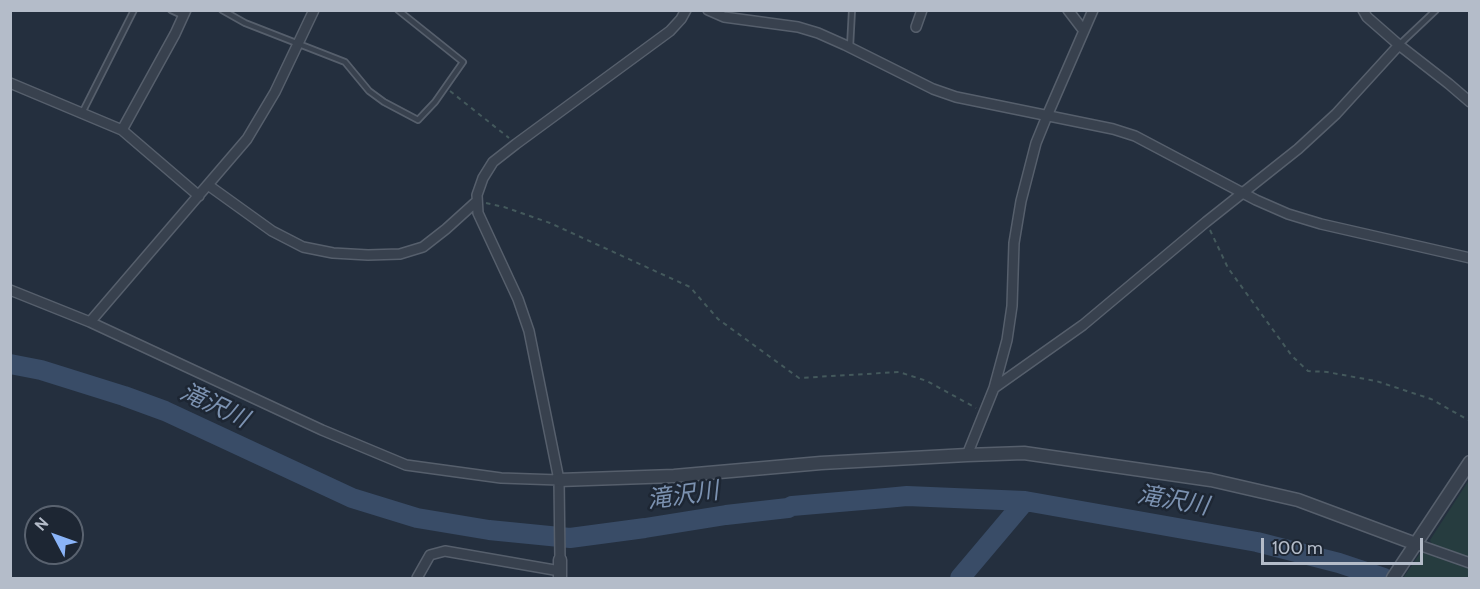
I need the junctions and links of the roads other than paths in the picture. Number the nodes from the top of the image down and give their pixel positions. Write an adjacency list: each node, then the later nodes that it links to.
1 (134, 10): 22 (lane)
2 (171, 10): 14 (lane)
3 (222, 10): 17 (lane)
4 (314, 10): 17 (street)
5 (398, 10): 17 (lane)
6 (686, 10): 28 (street)
7 (708, 10): 19 (street)
8 (852, 10): 19 (lane)
9 (922, 10): 15 (street)
10 (1068, 10): 16 (street)
11 (1093, 10): 16 (street)
12 (1363, 10): 18 (street)
13 (1436, 10): 18 (lane)
14 (185, 13): 24 (street)
15 (916, 27)
16 (1084, 31): 23 (street)
17 (298, 43): 25 (street)
18 (1399, 45): 21 (street); 26 (street)
19 (850, 47): 23 (street)
20 (10, 83): 22 (street)
21 (1470, 102)
22 (82, 113): 24 (street)
23 (1047, 116): 26 (street); 32 (street)
24 (122, 130): 27 (street)
25 (208, 185): 27 (street); 28 (street)
26 (1243, 193): 29 (street); 32 (street)
27 (199, 196): 31 (street)
28 (477, 201): 35 (street)
29 (1470, 258)
30 (10, 290): 31 (street)
31 (90, 322): 35 (street)
32 (994, 388): 33 (street)
33 (967, 454): 35 (street); 36 (street)
34 (1470, 462): 36 (street)
35 (559, 480): 38 (street)
36 (1414, 547): 37 (street); 40 (street)
37 (1470, 563)
38 (560, 570): 39 (street)
39 (417, 579)
40 (1393, 579)

